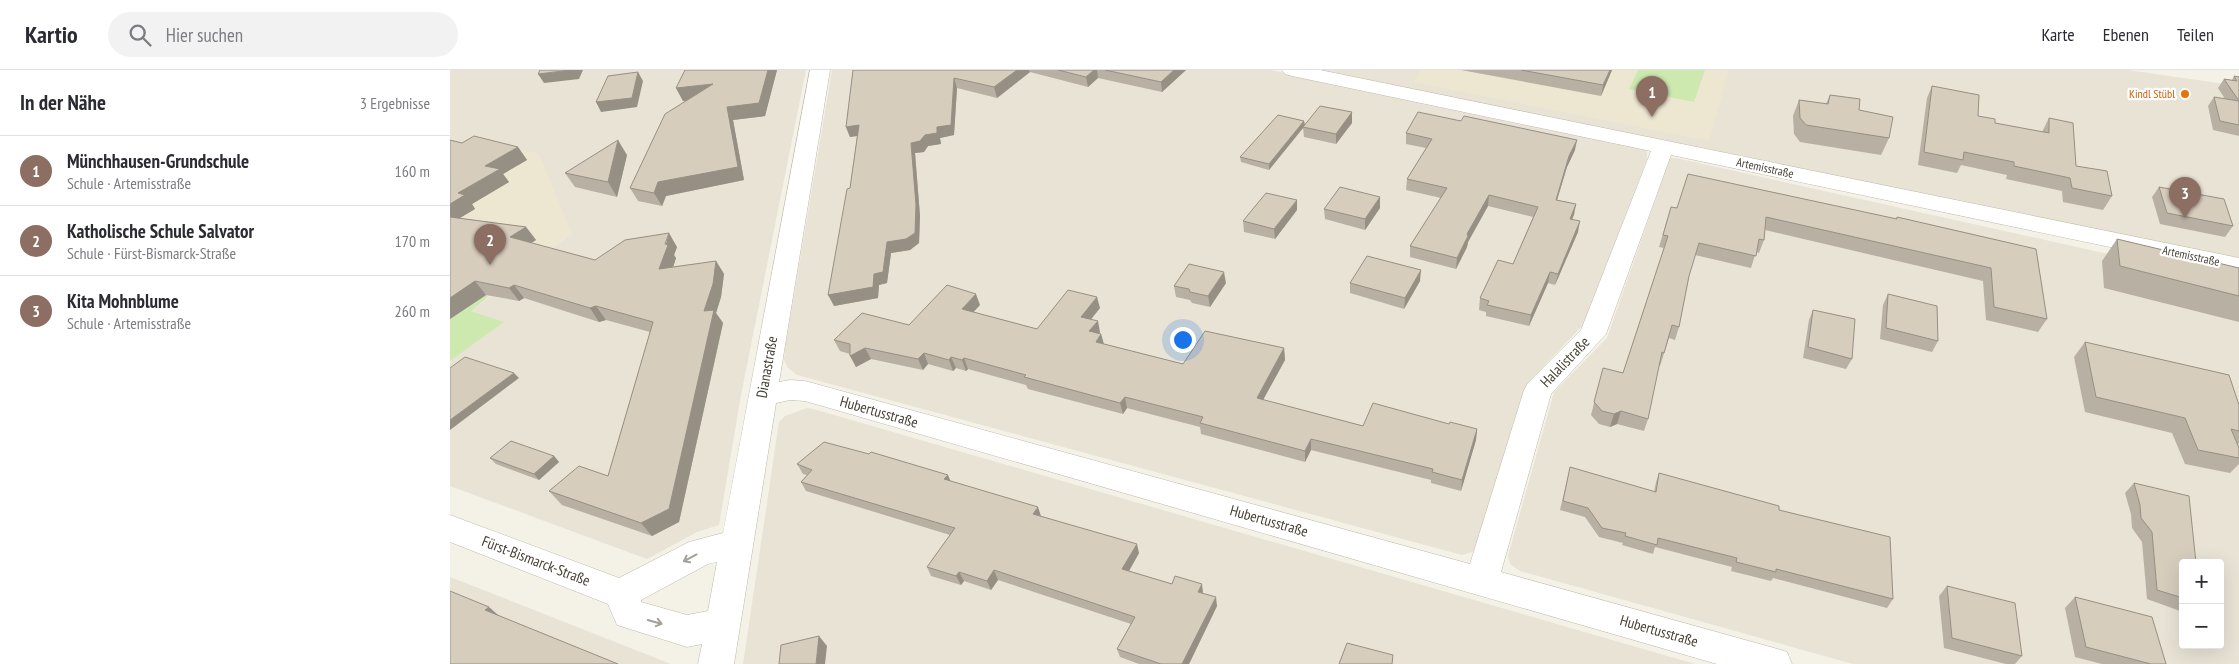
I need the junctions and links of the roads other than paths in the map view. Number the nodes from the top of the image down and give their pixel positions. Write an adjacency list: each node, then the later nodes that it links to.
1 (820, 70): 5 (street, Dianastraße)
2 (1292, 70): 3 (street, Artemisstraße)
3 (1663, 147): 4 (street, Artemisstraße); 8 (street, Halalistraße)
4 (2239, 266)
5 (762, 396): 7 (street, Dianastraße); 8 (street, Hubertusstraße)
6 (450, 528): 9 (street, Fürst-Bismarck-Straße)
7 (736, 544): 9 (street, one-way to 9); 10 (street, Dianastraße)
8 (1482, 581): 12 (street, Hubertusstraße)
9 (621, 594): 10 (street, one-way to 10)
10 (723, 624): 11 (street, Dianastraße)
11 (716, 664)
12 (1774, 664)

